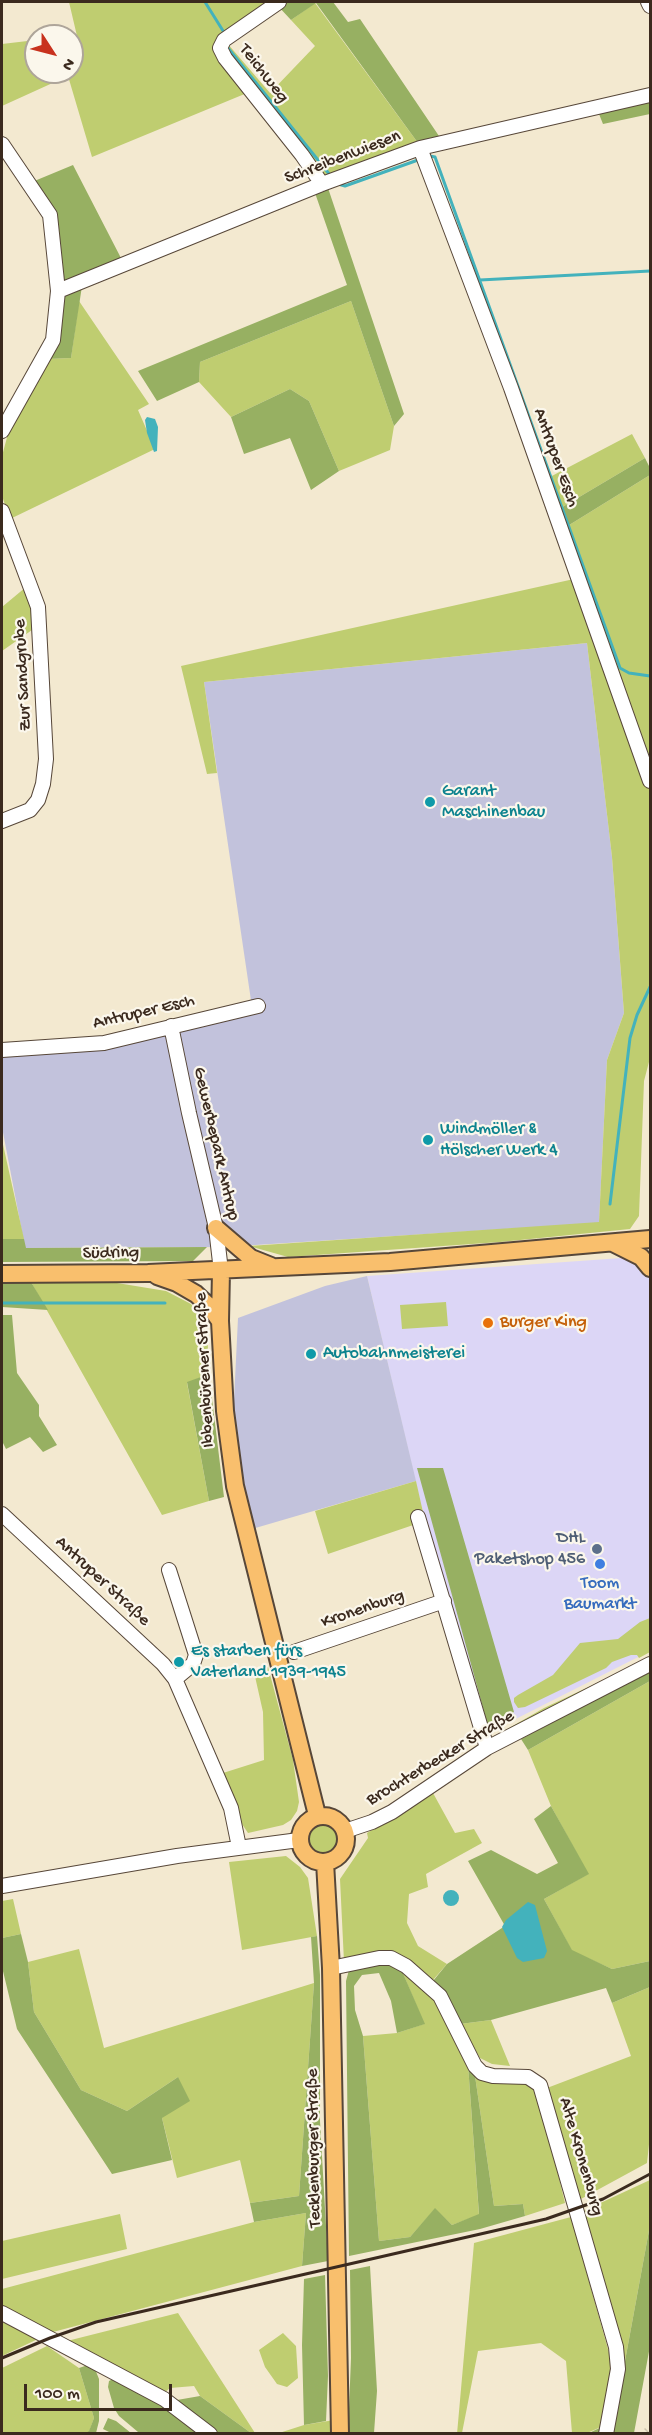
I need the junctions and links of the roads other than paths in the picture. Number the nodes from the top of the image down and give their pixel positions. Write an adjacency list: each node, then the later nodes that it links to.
1 (279, 2): 7 (street, Teichweg)
2 (648, 2): 3 (street)
3 (651, 6)
4 (651, 95): 6 (street, Schreibenwiesen)
5 (2, 144): 8 (street)
6 (420, 148): 7 (street, Schreibenwiesen); 11 (street, Antruper Esch)
7 (322, 184): 8 (street, Schreibenwiesen)
8 (58, 291): 9 (street)
9 (2, 431)
10 (2, 510): 12 (street, Zur Sandgrube)
11 (651, 781)
12 (2, 821)
13 (258, 1006): 14 (street, Antruper Esch)
14 (171, 1026): 15 (street, Antruper Esch); 16 (street, Gewerbepark Antrup)
15 (2, 1050)
16 (216, 1228): 19 (main road); 21 (street, Gewerbepark Antrup)
17 (651, 1239): 18 (main road, Ibbenbürener Straße)
18 (612, 1242): 19 (main road, Ibbenbürener Straße); 20 (main road)
19 (275, 1268): 21 (main road, Ibbenbürener Straße)
20 (651, 1268)
21 (221, 1271): 22 (main road, Südring); 24 (main road, Ibbenbürener Straße)
22 (148, 1273): 23 (main road, Südring); 24 (main road)
23 (2, 1274)
24 (220, 1321): 33 (main road, Ibbenbürener Straße)
25 (2, 1514): 31 (street, Antruper Straße)
26 (418, 1517): 28 (street)
27 (170, 1570): 31 (street)
28 (444, 1601): 29 (street, Kronenburg); 32 (street)
29 (294, 1652)
30 (651, 1664): 32 (street, Brochterbecker Straße)
31 (175, 1678): 36 (street, Antruper Straße)
32 (487, 1748): 34 (street, Brochterbecker Straße)
33 (317, 1815): 34 (main road); 35 (main road)
34 (345, 1831): 37 (main road)
35 (299, 1840): 36 (street); 37 (main road)
36 (239, 1847): 38 (street)
37 (325, 1862): 39 (main road, Tecklenburger Straße)
38 (2, 1886)
39 (331, 1968): 42 (main road, Tecklenburger Straße); 43 (street, Alte Kronenburg)
40 (2, 2313): 41 (street)
41 (210, 2433)
42 (340, 2433)
43 (606, 2433)

